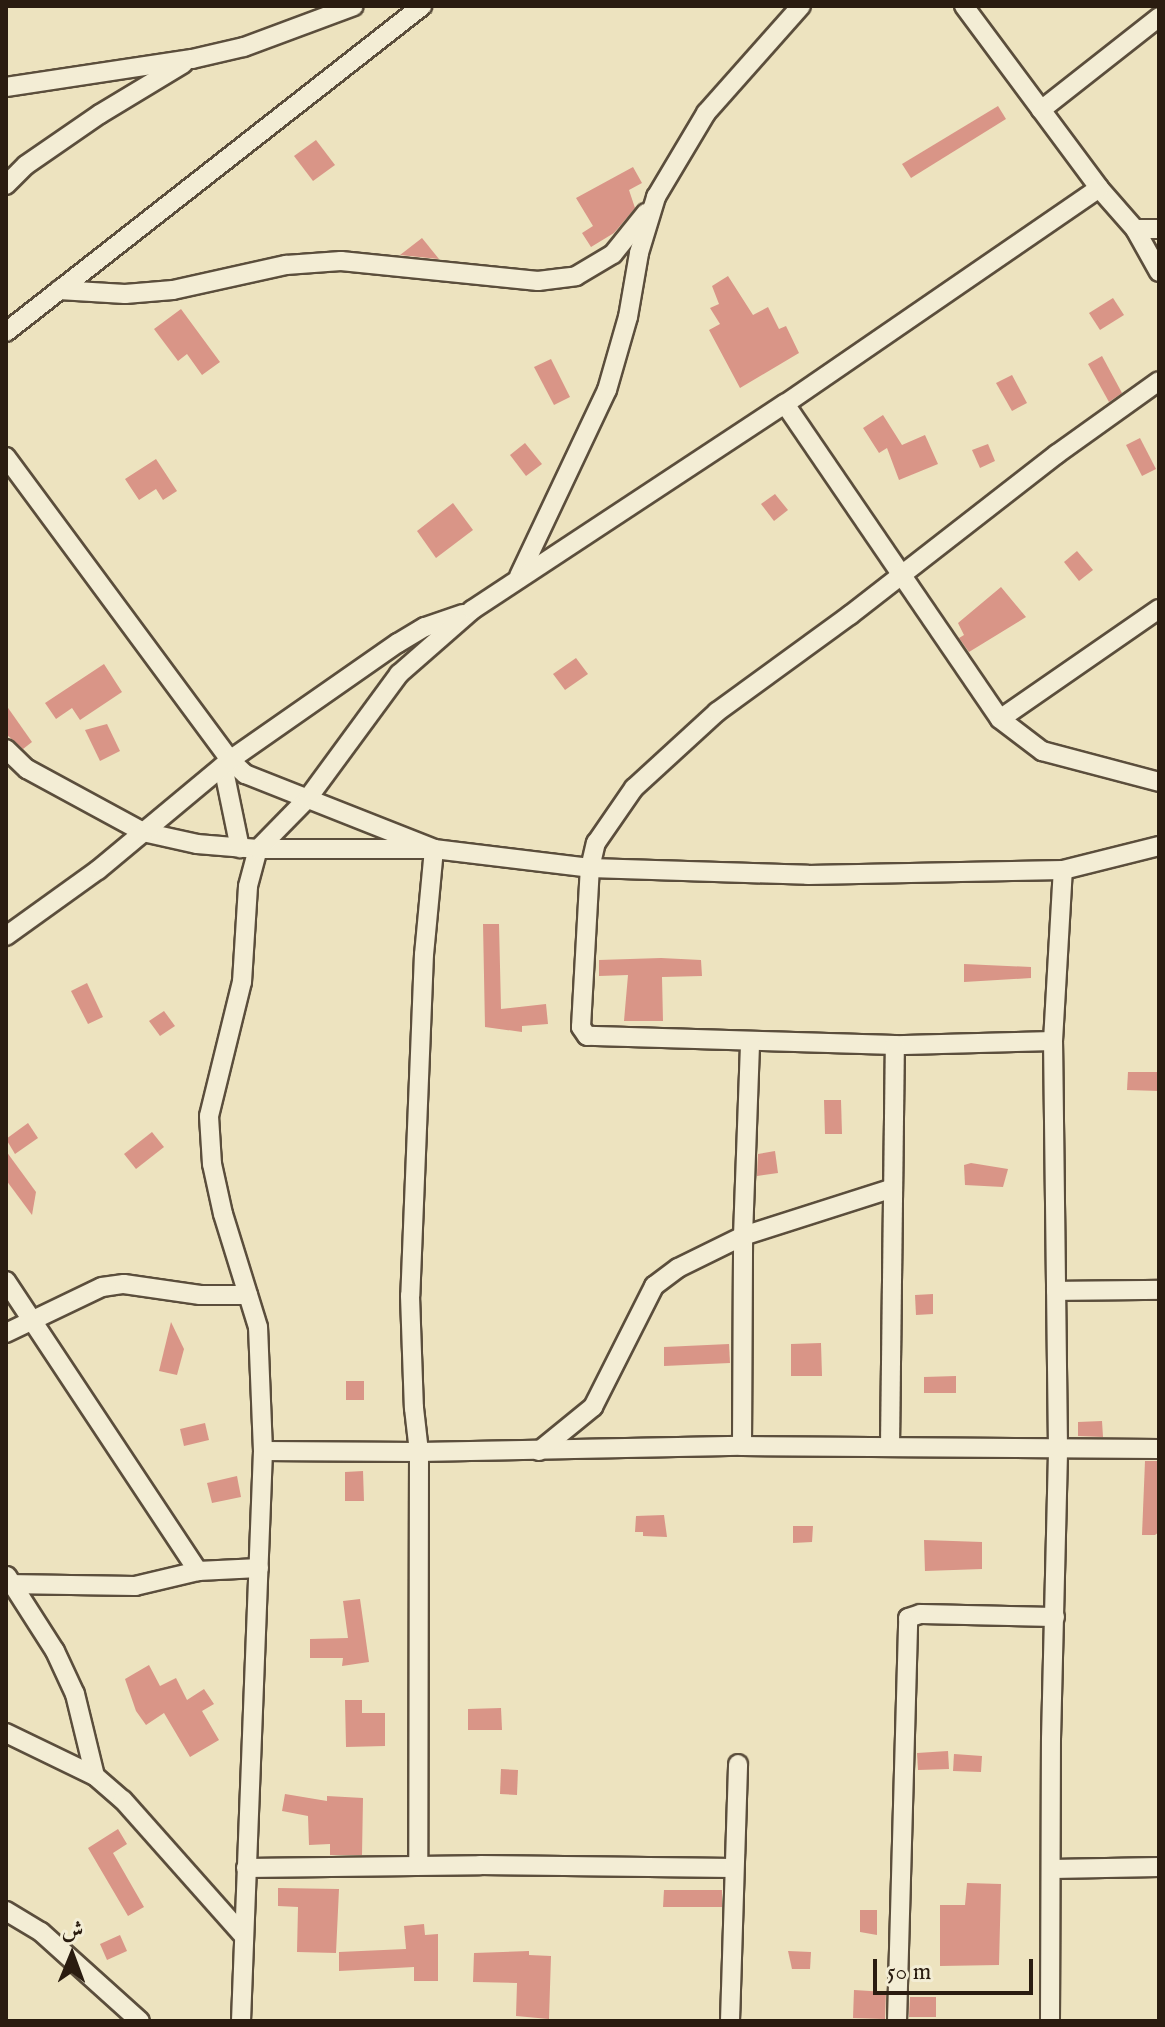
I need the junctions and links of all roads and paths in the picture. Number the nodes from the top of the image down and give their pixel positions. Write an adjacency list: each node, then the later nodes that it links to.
1 (354, 6): 6 (street)
2 (422, 6): 15 (street)
3 (801, 6): 11 (street)
4 (964, 6): 8 (street)
5 (1159, 17): 8 (street)
6 (192, 59): 7 (street); 9 (street)
7 (6, 87)
8 (1041, 110): 10 (street)
9 (6, 185)
10 (1099, 188): 12 (street); 18 (street)
11 (656, 197): 15 (street); 21 (street)
12 (1135, 229): 13 (street); 14 (street)
13 (1159, 229)
14 (1159, 272)
15 (59, 290): 16 (street)
16 (6, 332)
17 (1159, 381): 20 (street)
18 (785, 404): 20 (street); 21 (street)
19 (6, 457): 26 (street)
20 (903, 574): 24 (street); 33 (street)
21 (518, 578): 23 (street)
22 (1159, 609): 24 (street)
23 (472, 610): 26 (street); 28 (street)
24 (1000, 719): 27 (street)
25 (6, 749): 29 (street)
26 (226, 763): 28 (street); 29 (street); 31 (street)
27 (1159, 782)
28 (308, 798): 31 (street); 32 (street)
29 (143, 832): 31 (street); 35 (street)
30 (1159, 846): 34 (street)
31 (249, 848): 32 (street); 44 (street)
32 (434, 849): 33 (street); 53 (street)
33 (590, 868): 34 (street); 37 (street)
34 (1063, 870): 36 (street)
35 (6, 936)
36 (1053, 1041): 38 (street); 43 (street)
37 (750, 1042): 38 (street); 40 (street)
38 (895, 1045): 39 (street)
39 (893, 1188): 40 (street); 47 (street)
40 (743, 1236): 48 (street); 52 (street)
41 (6, 1281): 45 (street)
42 (1159, 1290): 43 (street)
43 (1056, 1291): 49 (street)
44 (248, 1295): 45 (street); 51 (street)
45 (34, 1321): 46 (street); 55 (street)
46 (6, 1333)
47 (890, 1445): 48 (street); 49 (street)
48 (742, 1446): 52 (street)
49 (1058, 1448): 50 (street); 57 (street)
50 (1159, 1449)
51 (263, 1451): 53 (street); 54 (street)
52 (539, 1451): 53 (street)
53 (419, 1452): 61 (street)
54 (259, 1568): 55 (street); 63 (street)
55 (198, 1571): 56 (street)
56 (8, 1581): 60 (street)
57 (1055, 1617): 65 (street); 71 (street)
58 (6, 1733): 60 (street)
59 (738, 1764): 64 (street)
60 (95, 1776): 67 (street)
61 (418, 1865): 63 (street); 64 (street)
62 (1159, 1867): 65 (street)
63 (246, 1868): 67 (street)
64 (733, 1868): 70 (street)
65 (1052, 1869): 72 (street)
66 (6, 1911): 68 (street)
67 (243, 1935): 69 (street)
68 (140, 2021)
69 (241, 2021)
70 (730, 2021)
71 (897, 2021)
72 (1050, 2021)

